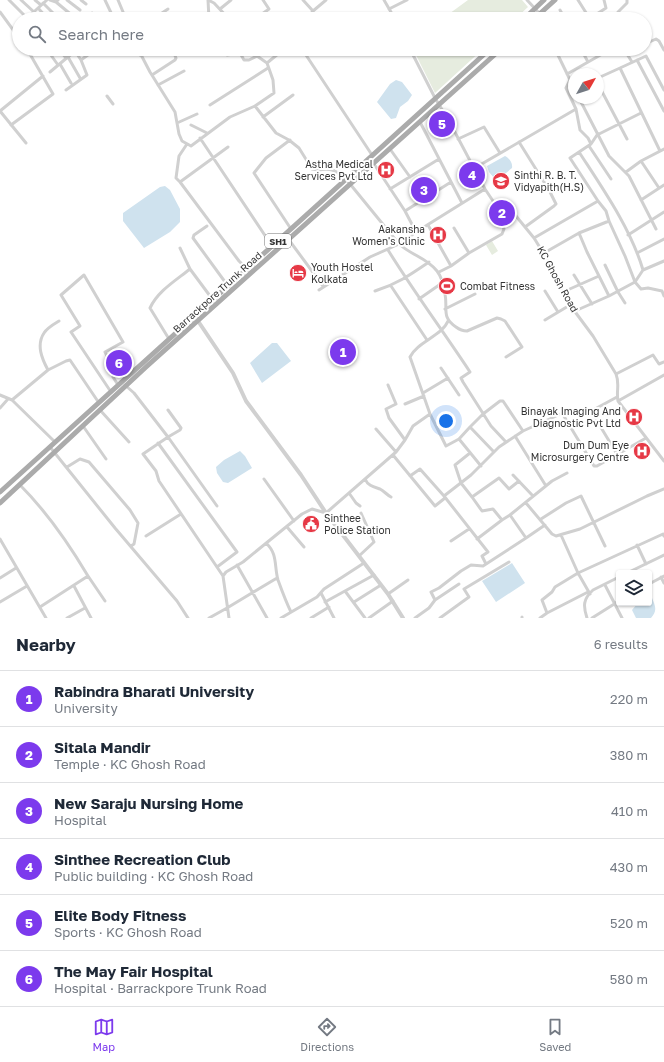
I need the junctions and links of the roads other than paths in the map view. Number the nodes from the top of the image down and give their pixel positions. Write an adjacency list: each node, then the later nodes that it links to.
1 (9, 0): 34 (street)
2 (21, 0): 35 (street)
3 (36, 0): 24 (street)
4 (46, 0): 24 (street)
5 (50, 0): 22 (street)
6 (67, 0): 30 (street)
7 (81, 0): 25 (street)
8 (105, 0): 40 (street)
9 (118, 0): 41 (street)
10 (208, 0): 28 (street); 43 (street)
11 (231, 0): 28 (street)
12 (263, 0): 45 (street)
13 (303, 0): 32 (street)
14 (326, 0): 32 (street)
15 (384, 0): 29 (street)
16 (407, 0): 29 (street)
17 (526, 0): 31 (street)
18 (555, 0): 48 (main road)
19 (578, 0): 49 (street)
20 (604, 0): 50 (street)
21 (627, 0): 51 (street)
22 (57, 1): 39 (street)
23 (542, 1): 31 (main road)
24 (42, 4): 26 (street); 38 (street)
25 (86, 4)
26 (38, 8): 36 (street); 37 (street)
27 (168, 9): 42 (street)
28 (220, 9): 44 (street)
29 (389, 9): 46 (street)
30 (80, 10)
31 (534, 10): 47 (street)
32 (313, 11)
33 (0, 12): 52 (street)
34 (20, 12)
35 (31, 12)
36 (35, 12)
37 (42, 12)
38 (51, 12)
39 (69, 12)
40 (111, 12)
41 (123, 12)
42 (163, 12)
43 (209, 12)
44 (223, 12)
45 (265, 12)
46 (391, 12)
47 (536, 12)
48 (544, 12)
49 (586, 12)
50 (600, 12)
51 (618, 12)
52 (12, 28)
53 (652, 41): 54 (street)
54 (664, 50)
55 (31, 56): 86 (street)
56 (52, 56): 78 (street)
57 (78, 56): 73 (street)
58 (86, 56): 73 (street)
59 (141, 56): 84 (street)
60 (175, 56): 84 (street)
61 (242, 56): 62 (street)
62 (257, 56): 77 (street)
63 (276, 56): 77 (street)
64 (307, 56): 128 (street)
65 (413, 56): 95 (street)
66 (482, 56): 95 (main road, Barrackpore Trunk Road / SH1)
67 (493, 56): 100 (main road, Barrackpore Trunk Road / SH1)
68 (558, 56): 83 (street)
69 (585, 56): 75 (street)
70 (598, 56): 75 (street)
71 (628, 56): 76 (street)
72 (67, 58): 78 (street); 87 (street)
73 (81, 60): 90 (street)
74 (637, 60): 76 (street); 91 (street); 104 (street)
75 (588, 62): 83 (street)
76 (632, 62): 80 (street)
77 (267, 63): 79 (street)
78 (59, 64): 82 (street); 88 (street)
79 (268, 68): 99 (street); 101 (street)
80 (620, 68): 85 (street); 105 (street)
81 (184, 71): 89 (street)
82 (50, 72)
83 (567, 74)
84 (152, 75): 89 (street)
85 (604, 75)
86 (43, 76): 103 (street); 110 (street)
87 (80, 78)
88 (71, 83)
89 (158, 85): 109 (street)
90 (66, 90)
91 (664, 90)
92 (293, 95): 107 (street)
93 (107, 96): 96 (street)
94 (604, 96): 112 (street)
95 (434, 98): 100 (street); 128 (main road, Barrackpore Trunk Road / SH1)
96 (113, 104)
97 (574, 104): 102 (street)
98 (582, 104): 114 (street)
99 (210, 105)
100 (439, 105): 108 (main road, Barrackpore Trunk Road / SH1); 116 (street)
101 (255, 106): 107 (street); 113 (street)
102 (576, 109): 119 (street); 122 (street)
103 (0, 111): 110 (street)
104 (664, 111)
105 (641, 113): 112 (street); 125 (street)
106 (197, 114): 109 (street)
107 (263, 117): 118 (street)
108 (420, 122): 124 (main road, Barrackpore Trunk Road / SH1); 130 (street)
109 (177, 123): 121 (street)
110 (11, 125): 120 (street)
111 (191, 125): 113 (street)
112 (619, 125): 114 (street); 117 (street)
113 (207, 134): 115 (street)
114 (597, 135): 122 (street); 134 (street)
115 (200, 138): 121 (street); 129 (street)
116 (458, 139): 127 (street); 133 (street)
117 (626, 139)
118 (290, 140): 136 (street); 157 (street)
119 (519, 142): 127 (street); 155 (street)
120 (26, 143)
121 (187, 144): 138 (street)
122 (590, 145): 126 (street); 137 (street)
123 (228, 147): 129 (street)
124 (390, 149): 132 (main road, Barrackpore Trunk Road / SH1); 135 (street)
125 (662, 150): 131 (street)
126 (579, 152): 146 (street); 161 (street)
127 (500, 153): 133 (street)
128 (372, 155): 136 (main road, Barrackpore Trunk Road / SH1)
129 (213, 158): 138 (street); 166 (street)
130 (439, 159): 135 (street); 139 (street)
131 (641, 161): 134 (street); 142 (street)
132 (374, 164): 140 (main road, Barrackpore Trunk Road / SH1); 143 (street)
133 (473, 169): 144 (street)
134 (626, 172): 145 (street)
135 (410, 177): 143 (street)
136 (346, 179): 140 (street); 157 (main road, Barrackpore Trunk Road / SH1)
137 (612, 179)
138 (180, 182): 177 (street)
139 (451, 182): 147 (street); 149 (street)
140 (351, 184): 164 (main road, Barrackpore Trunk Road / SH1); 165 (street)
141 (664, 185): 142 (street)
142 (658, 188): 145 (street)
143 (390, 189): 149 (street)
144 (485, 189): 147 (street); 148 (street)
145 (641, 200): 151 (street)
146 (598, 201): 152 (street); 162 (street)
147 (462, 203): 153 (street)
148 (497, 207): 155 (street, KC Ghosh Road); 169 (street)
149 (405, 211): 159 (street)
150 (664, 212): 151 (street)
151 (652, 220): 158 (street); 161 (street)
152 (609, 221): 160 (street); 184 (street)
153 (428, 225): 159 (street); 175 (street)
154 (207, 226): 187 (street)
155 (525, 227): 162 (street, KC Ghosh Road)
156 (454, 228): 169 (street)
157 (291, 229): 166 (main road, Barrackpore Trunk Road / SH1)
158 (656, 229)
159 (416, 232): 165 (street)
160 (579, 233): 170 (street); 182 (street)
161 (628, 235): 171 (street)
162 (534, 238): 170 (street, KC Ghosh Road)
163 (664, 239): 171 (street)
164 (289, 240): 180 (main road, Barrackpore Trunk Road / SH1); 188 (street)
165 (399, 244): 168 (street); 173 (street)
166 (272, 246): 177 (main road, Barrackpore Trunk Road / SH1)
167 (180, 248): 176 (street)
168 (388, 250): 183 (street); 188 (street)
169 (469, 253): 175 (street)
170 (544, 253): 193 (street, KC Ghosh Road)
171 (637, 253): 178 (street)
172 (664, 261): 178 (street)
173 (429, 262): 179 (street); 183 (street)
174 (605, 265): 194 (street)
175 (451, 266): 179 (street)
176 (190, 269): 199 (street); 211 (street)
177 (247, 269): 180 (street); 187 (main road, Barrackpore Trunk Road / SH1)
178 (643, 270): 184 (street)
179 (438, 272): 185 (street)
180 (251, 273): 208 (main road, Barrackpore Trunk Road / SH1)
181 (574, 275): 186 (street)
182 (599, 276): 186 (street); 196 (street)
183 (405, 279): 189 (street); 198 (street)
184 (635, 282): 194 (street); 197 (street)
185 (442, 283): 198 (street); 203 (street)
186 (579, 284): 193 (street); 201 (street)
187 (228, 286): 199 (main road, Barrackpore Trunk Road / SH1)
188 (323, 286): 190 (street)
189 (391, 286): 191 (street); 212 (street)
190 (319, 290)
191 (375, 291)
192 (545, 291): 205 (street)
193 (563, 292): 202 (street, KC Ghosh Road)
194 (618, 292): 196 (street); 200 (street)
195 (475, 294): 203 (street)
196 (609, 296): 201 (street)
197 (664, 296)
198 (419, 299): 210 (street)
199 (213, 300): 211 (main road, Barrackpore Trunk Road / SH1)
200 (625, 303)
201 (592, 304): 204 (street)
202 (570, 305): 204 (street, KC Ghosh Road); 205 (street)
203 (445, 309): 209 (street)
204 (575, 311): 217 (street, KC Ghosh Road)
205 (558, 312): 207 (street)
206 (59, 320): 216 (street)
207 (545, 320)
208 (198, 321): 222 (main road, Barrackpore Trunk Road / SH1); 283 (street)
209 (448, 321): 210 (street); 213 (street)
210 (441, 330): 212 (street); 238 (street)
211 (169, 339): 220 (main road, Barrackpore Trunk Road / SH1)
212 (427, 340): 225 (street)
213 (506, 357)
214 (664, 362): 217 (street)
215 (441, 368): 219 (street)
216 (48, 370): 228 (street); 230 (street)
217 (616, 374): 227 (street, KC Ghosh Road)
218 (664, 375): 229 (street)
219 (448, 378): 225 (street); 226 (street)
220 (119, 384): 222 (street); 223 (main road, Barrackpore Trunk Road / SH1); 223 (street)
221 (388, 385): 247 (street)
222 (127, 386): 233 (main road, Barrackpore Trunk Road / SH1); 244 (street)
223 (111, 392): 230 (main road, Barrackpore Trunk Road / SH1)
224 (0, 395): 228 (street)
225 (423, 395): 231 (street); 237 (street)
226 (459, 395)
227 (617, 397): 229 (street, KC Ghosh Road); 235 (street)
228 (10, 400): 232 (street); 248 (street)
229 (618, 401): 245 (street, KC Ghosh Road)
230 (99, 403): 248 (main road, Barrackpore Trunk Road / SH1)
231 (405, 404)
232 (0, 408)
233 (100, 410): 239 (main road, Barrackpore Trunk Road / SH1); 249 (street)
234 (168, 410): 244 (street)
235 (591, 411): 236 (street); 257 (street)
236 (562, 413): 242 (street); 257 (street)
237 (430, 414): 246 (street); 247 (street)
238 (483, 414): 240 (street); 242 (street); 250 (street)
239 (83, 426): 253 (main road, Barrackpore Trunk Road / SH1); 259 (street)
240 (470, 427): 246 (street); 255 (street)
241 (376, 429): 254 (street)
242 (523, 431): 243 (street)
243 (515, 436): 250 (street); 271 (street)
244 (168, 437): 251 (street); 281 (street)
245 (646, 438): 257 (street); 260 (street, KC Ghosh Road)
246 (459, 439): 256 (street)
247 (405, 440): 254 (street)
248 (55, 442): 252 (main road, Barrackpore Trunk Road / SH1)
249 (129, 442)
250 (506, 442): 255 (street)
251 (158, 443): 285 (street); 313 (street)
252 (50, 447): 253 (street); 272 (main road, Barrackpore Trunk Road / SH1)
253 (55, 452): 262 (street); 270 (main road, Barrackpore Trunk Road / SH1)
254 (396, 452): 258 (street)
255 (494, 452): 261 (street)
256 (470, 453): 261 (street); 269 (street)
257 (617, 454)
258 (393, 455): 265 (street); 267 (street)
259 (106, 459)
260 (664, 461)
261 (481, 466): 269 (street)
262 (67, 467): 303 (street); 303 (street)
263 (567, 474): 271 (street)
264 (513, 475): 268 (street)
265 (410, 476): 277 (street); 277 (street)
266 (264, 479): 289 (street)
267 (365, 479): 274 (street); 276 (street)
268 (519, 481): 275 (street); 278 (street)
269 (461, 483): 277 (street); 278 (street)
270 (20, 484): 279 (main road, Barrackpore Trunk Road / SH1); 318 (street)
271 (546, 486): 275 (street)
272 (1, 489)
273 (664, 489): 290 (street)
274 (349, 493): 282 (street); 283 (street)
275 (533, 496): 280 (street)
276 (391, 497)
277 (444, 497): 293 (street)
278 (472, 497): 288 (street)
279 (0, 503)
280 (526, 503): 286 (street); 287 (street)
281 (217, 506)
282 (360, 506)
283 (326, 513): 289 (street); 307 (street)
284 (361, 513): 307 (street)
285 (181, 514): 296 (street); 313 (street)
286 (510, 515): 288 (street); 297 (street)
287 (540, 519): 290 (street); 291 (street)
288 (502, 520): 299 (street)
289 (294, 521): 292 (street)
290 (593, 522): 295 (street); 304 (street)
291 (545, 525): 295 (street); 297 (street)
292 (288, 527): 301 (street); 305 (street)
293 (469, 529): 299 (street); 300 (street)
294 (664, 534): 302 (street)
295 (561, 535): 316 (street)
296 (146, 536)
297 (526, 538): 310 (street)
298 (0, 539): 314 (street)
299 (477, 539): 310 (street)
300 (451, 541)
301 (266, 543): 312 (street); 322 (street)
302 (637, 545): 311 (street); 316 (street)
303 (131, 546): 353 (street)
304 (605, 546)
305 (304, 547)
306 (664, 555): 311 (street)
307 (359, 556): 309 (street)
308 (509, 562): 364 (street)
309 (364, 563): 317 (street); 334 (street)
310 (486, 564): 337 (street)
311 (646, 564): 315 (street)
312 (237, 565): 319 (street); 333 (street)
313 (217, 567): 319 (street)
314 (16, 568): 321 (street); 330 (street)
315 (633, 570)
316 (578, 573): 335 (street); 349 (street)
317 (374, 575): 328 (street); 332 (street)
318 (88, 576): 331 (street); 338 (street)
319 (223, 576): 347 (street)
320 (663, 577): 325 (street); 326 (street)
321 (0, 578)
322 (278, 578): 333 (street); 348 (street)
323 (616, 579): 329 (street)
324 (408, 580): 336 (street)
325 (652, 582)
326 (664, 583)
327 (459, 584): 337 (street)
328 (381, 585): 336 (street); 342 (street)
329 (605, 585): 335 (street); 343 (street)
330 (27, 586): 340 (street); 344 (street)
331 (74, 586): 344 (street); 346 (street)
332 (345, 591): 341 (street); 342 (street)
333 (253, 592): 347 (street); 356 (street)
334 (321, 593): 341 (street); 348 (street)
335 (589, 593): 349 (street); 366 (street)
336 (388, 594): 339 (street)
337 (435, 600): 363 (street)
338 (105, 601)
339 (393, 601): 361 (street); 362 (street)
340 (0, 602)
341 (325, 602): 345 (street)
342 (354, 602): 360 (street)
343 (615, 604): 367 (street); 368 (street)
344 (40, 607): 350 (street)
345 (328, 607): 358 (street); 359 (street)
346 (85, 608): 351 (street); 352 (street)
347 (227, 608): 354 (street); 355 (street)
348 (291, 612): 357 (street)
349 (547, 613): 365 (street)
350 (46, 618)
351 (67, 618)
352 (91, 618)
353 (188, 618)
354 (209, 618)
355 (229, 618)
356 (267, 618)
357 (281, 618)
358 (311, 618)
359 (334, 618)
360 (366, 618)
361 (369, 618)
362 (403, 618)
363 (415, 618)
364 (440, 618)
365 (540, 618)
366 (587, 618)
367 (592, 618)
368 (622, 618)

